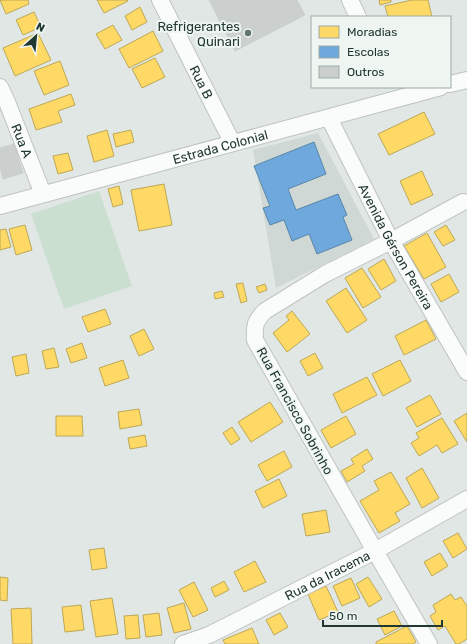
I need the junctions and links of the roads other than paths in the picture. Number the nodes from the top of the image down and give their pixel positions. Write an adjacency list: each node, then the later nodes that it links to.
1 (160, 0): 10 (street, Rua B)
2 (350, 0): 3 (street)
3 (358, 16)
4 (467, 80): 5 (street)
5 (451, 84)
6 (0, 87): 11 (street, Rua A)
7 (433, 88): 8 (street, Estrada Colonial)
8 (394, 93): 9 (street, Estrada Colonial)
9 (329, 118): 10 (street, Estrada Colonial); 14 (street, Avenida Gérson Pereira)
10 (232, 142): 11 (street, Estrada Colonial)
11 (43, 194): 13 (street, Estrada Colonial)
12 (463, 202): 14 (street, Rua Francisco Sobrinho)
13 (0, 206)
14 (392, 241): 15 (street, Avenida Gérson Pereira); 17 (street, Rua Francisco Sobrinho)
15 (467, 372)
16 (467, 499): 17 (street, Rua da Iracema)
17 (374, 551): 18 (street, Rua da Iracema); 20 (street, Rua Francisco Sobrinho)
18 (211, 639): 19 (street, Rua da Iracema)
19 (183, 644)
20 (429, 644)

